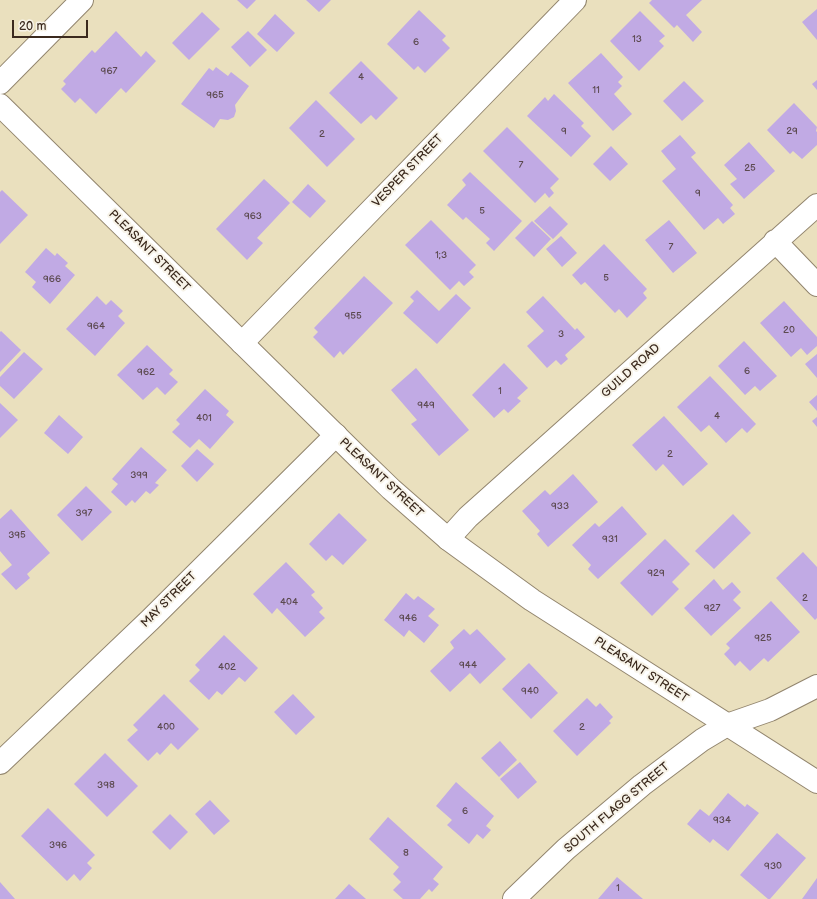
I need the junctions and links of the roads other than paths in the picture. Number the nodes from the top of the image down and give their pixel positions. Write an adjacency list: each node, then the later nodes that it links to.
1 (82, 0): 3 (street)
2 (575, 0): 8 (street, VESPER STREET)
3 (0, 83)
4 (0, 105): 8 (street, PLEASANT STREET)
5 (817, 205): 6 (street, GUILD ROAD)
6 (775, 241): 7 (street); 10 (street, GUILD ROAD)
7 (817, 284)
8 (242, 343): 9 (street, PLEASANT STREET)
9 (336, 435): 10 (street, PLEASANT STREET); 13 (street, MAY STREET)
10 (448, 539): 12 (street, PLEASANT STREET)
11 (817, 686): 12 (street, SOUTH FLAGG STREET)
12 (727, 725): 14 (street, PLEASANT STREET); 15 (street, SOUTH FLAGG STREET)
13 (0, 763)
14 (817, 782)
15 (514, 899)

